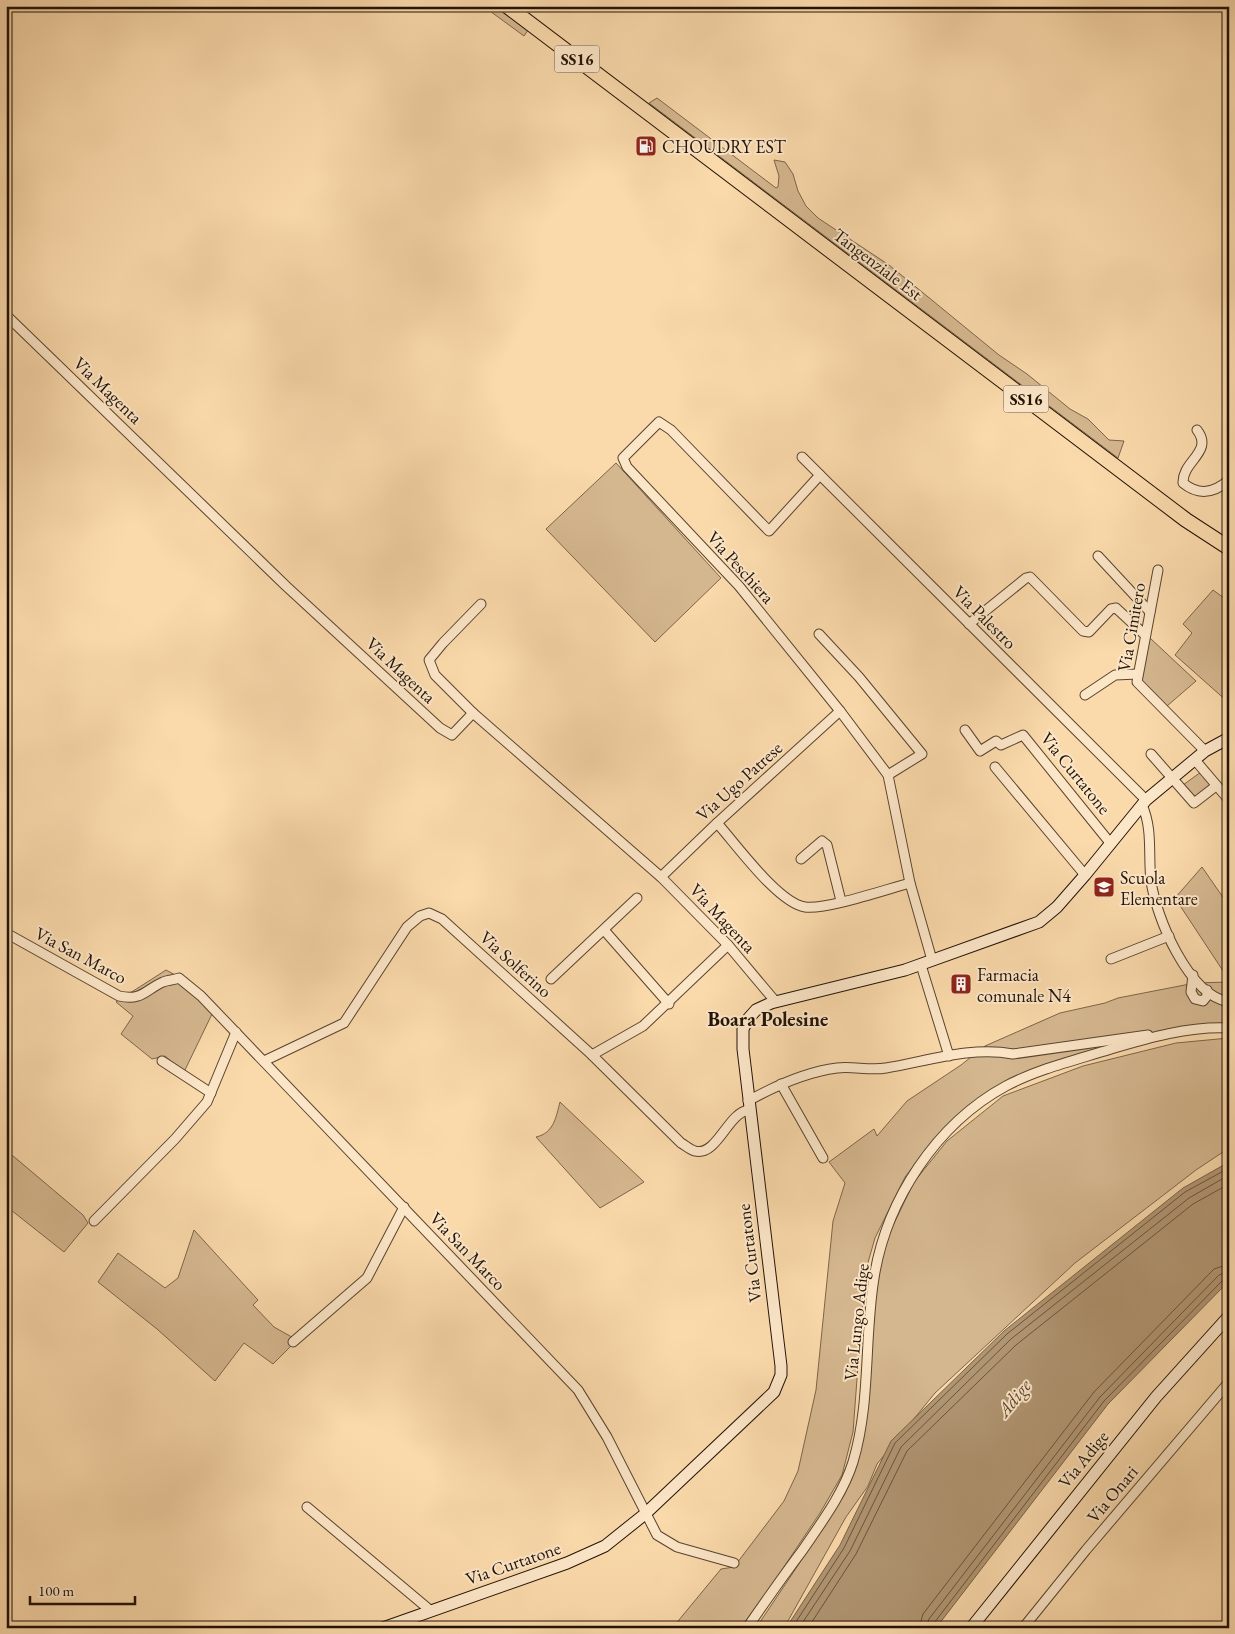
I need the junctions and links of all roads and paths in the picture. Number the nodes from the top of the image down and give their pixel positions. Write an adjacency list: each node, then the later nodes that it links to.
1 (507, 6): 7 (main road, Tangenziale Est / SS16)
2 (6, 315): 18 (street, Via Magenta)
3 (1197, 430): 6 (street)
4 (802, 457): 5 (street, Via Palestro)
5 (820, 475): 12 (street, Via Palestro); 17 (street, Via Peschiera)
6 (1229, 480)
7 (1229, 548)
8 (1098, 556): 11 (street)
9 (1158, 570): 11 (street, Via Cimitero)
10 (481, 604): 18 (street)
11 (1150, 612): 14 (street, Via Cimitero)
12 (969, 624): 14 (street); 29 (street, Via Palestro)
13 (820, 634): 25 (street)
14 (1145, 635): 15 (street, Via Cimitero)
15 (1138, 674): 16 (street); 21 (street, Via Cimitero)
16 (1085, 696)
17 (840, 711): 25 (street, Via Peschiera); 30 (street, Via Ugo Patrese)
18 (472, 713): 34 (street, Via Magenta)
19 (965, 730): 31 (street, Via Curtatone)
20 (1229, 738): 21 (street, Via Curtatone)
21 (1205, 751): 23 (street, Via Curtatone)
22 (1151, 754): 26 (street)
23 (1194, 760): 26 (street, Via Curtatone); 27 (street)
24 (996, 767): 33 (street)
25 (888, 775): 35 (street, Via Peschiera)
26 (1173, 776): 27 (street); 29 (street, Via Curtatone)
27 (1216, 786): 28 (street)
28 (1229, 800)
29 (1144, 802): 31 (street, Via Curtatone); 40 (street)
30 (717, 823): 34 (street, Via Ugo Patrese); 37 (street)
31 (1111, 844): 33 (street, Via Curtatone)
32 (801, 860): 37 (street)
33 (1085, 875): 43 (street, Via Curtatone)
34 (661, 877): 41 (street, Via Magenta)
35 (910, 883): 37 (street); 43 (street, Via Peschiera)
36 (637, 898): 38 (street)
37 (841, 901)
38 (604, 930): 46 (street); 50 (street)
39 (6, 933): 52 (street, Via San Marco)
40 (1169, 936): 42 (street); 45 (street)
41 (728, 945): 48 (street, Via Magenta); 50 (street)
42 (1111, 959)
43 (932, 960): 44 (street, Via Curtatone)
44 (921, 965): 48 (street, Via Curtatone); 55 (street)
45 (1193, 975): 47 (street); 47 (street)
46 (552, 979)
47 (1207, 990): 49 (street)
48 (776, 1001): 60 (street, Via Curtatone)
49 (1229, 1002)
50 (669, 1004): 54 (street)
51 (1229, 1028): 53 (street, Via Lungo Adige)
52 (236, 1032): 57 (street, Via San Marco); 59 (street)
53 (1158, 1036): 55 (street); 72 (street, Via Lungo Adige)
54 (592, 1055): 57 (street, Via Solferino); 60 (street, Via Solferino)
55 (949, 1056): 58 (street)
56 (162, 1061): 59 (street)
57 (264, 1061): 62 (street, Via San Marco)
58 (781, 1084): 60 (street); 61 (street)
59 (210, 1093): 63 (street)
60 (748, 1105): 68 (street, Via Curtatone)
61 (823, 1158)
62 (404, 1207): 65 (street); 68 (street, Via San Marco)
63 (94, 1221)
64 (1229, 1316): 73 (street, Via Adige)
65 (293, 1342)
66 (1229, 1382): 74 (street, Via Onari)
67 (308, 1507): 70 (street)
68 (644, 1514): 69 (street, Via San Marco); 70 (street, Via Curtatone)
69 (734, 1564)
70 (431, 1611): 71 (street, Via Curtatone)
71 (383, 1628)
72 (747, 1628)
73 (971, 1628)
74 (1023, 1628)

